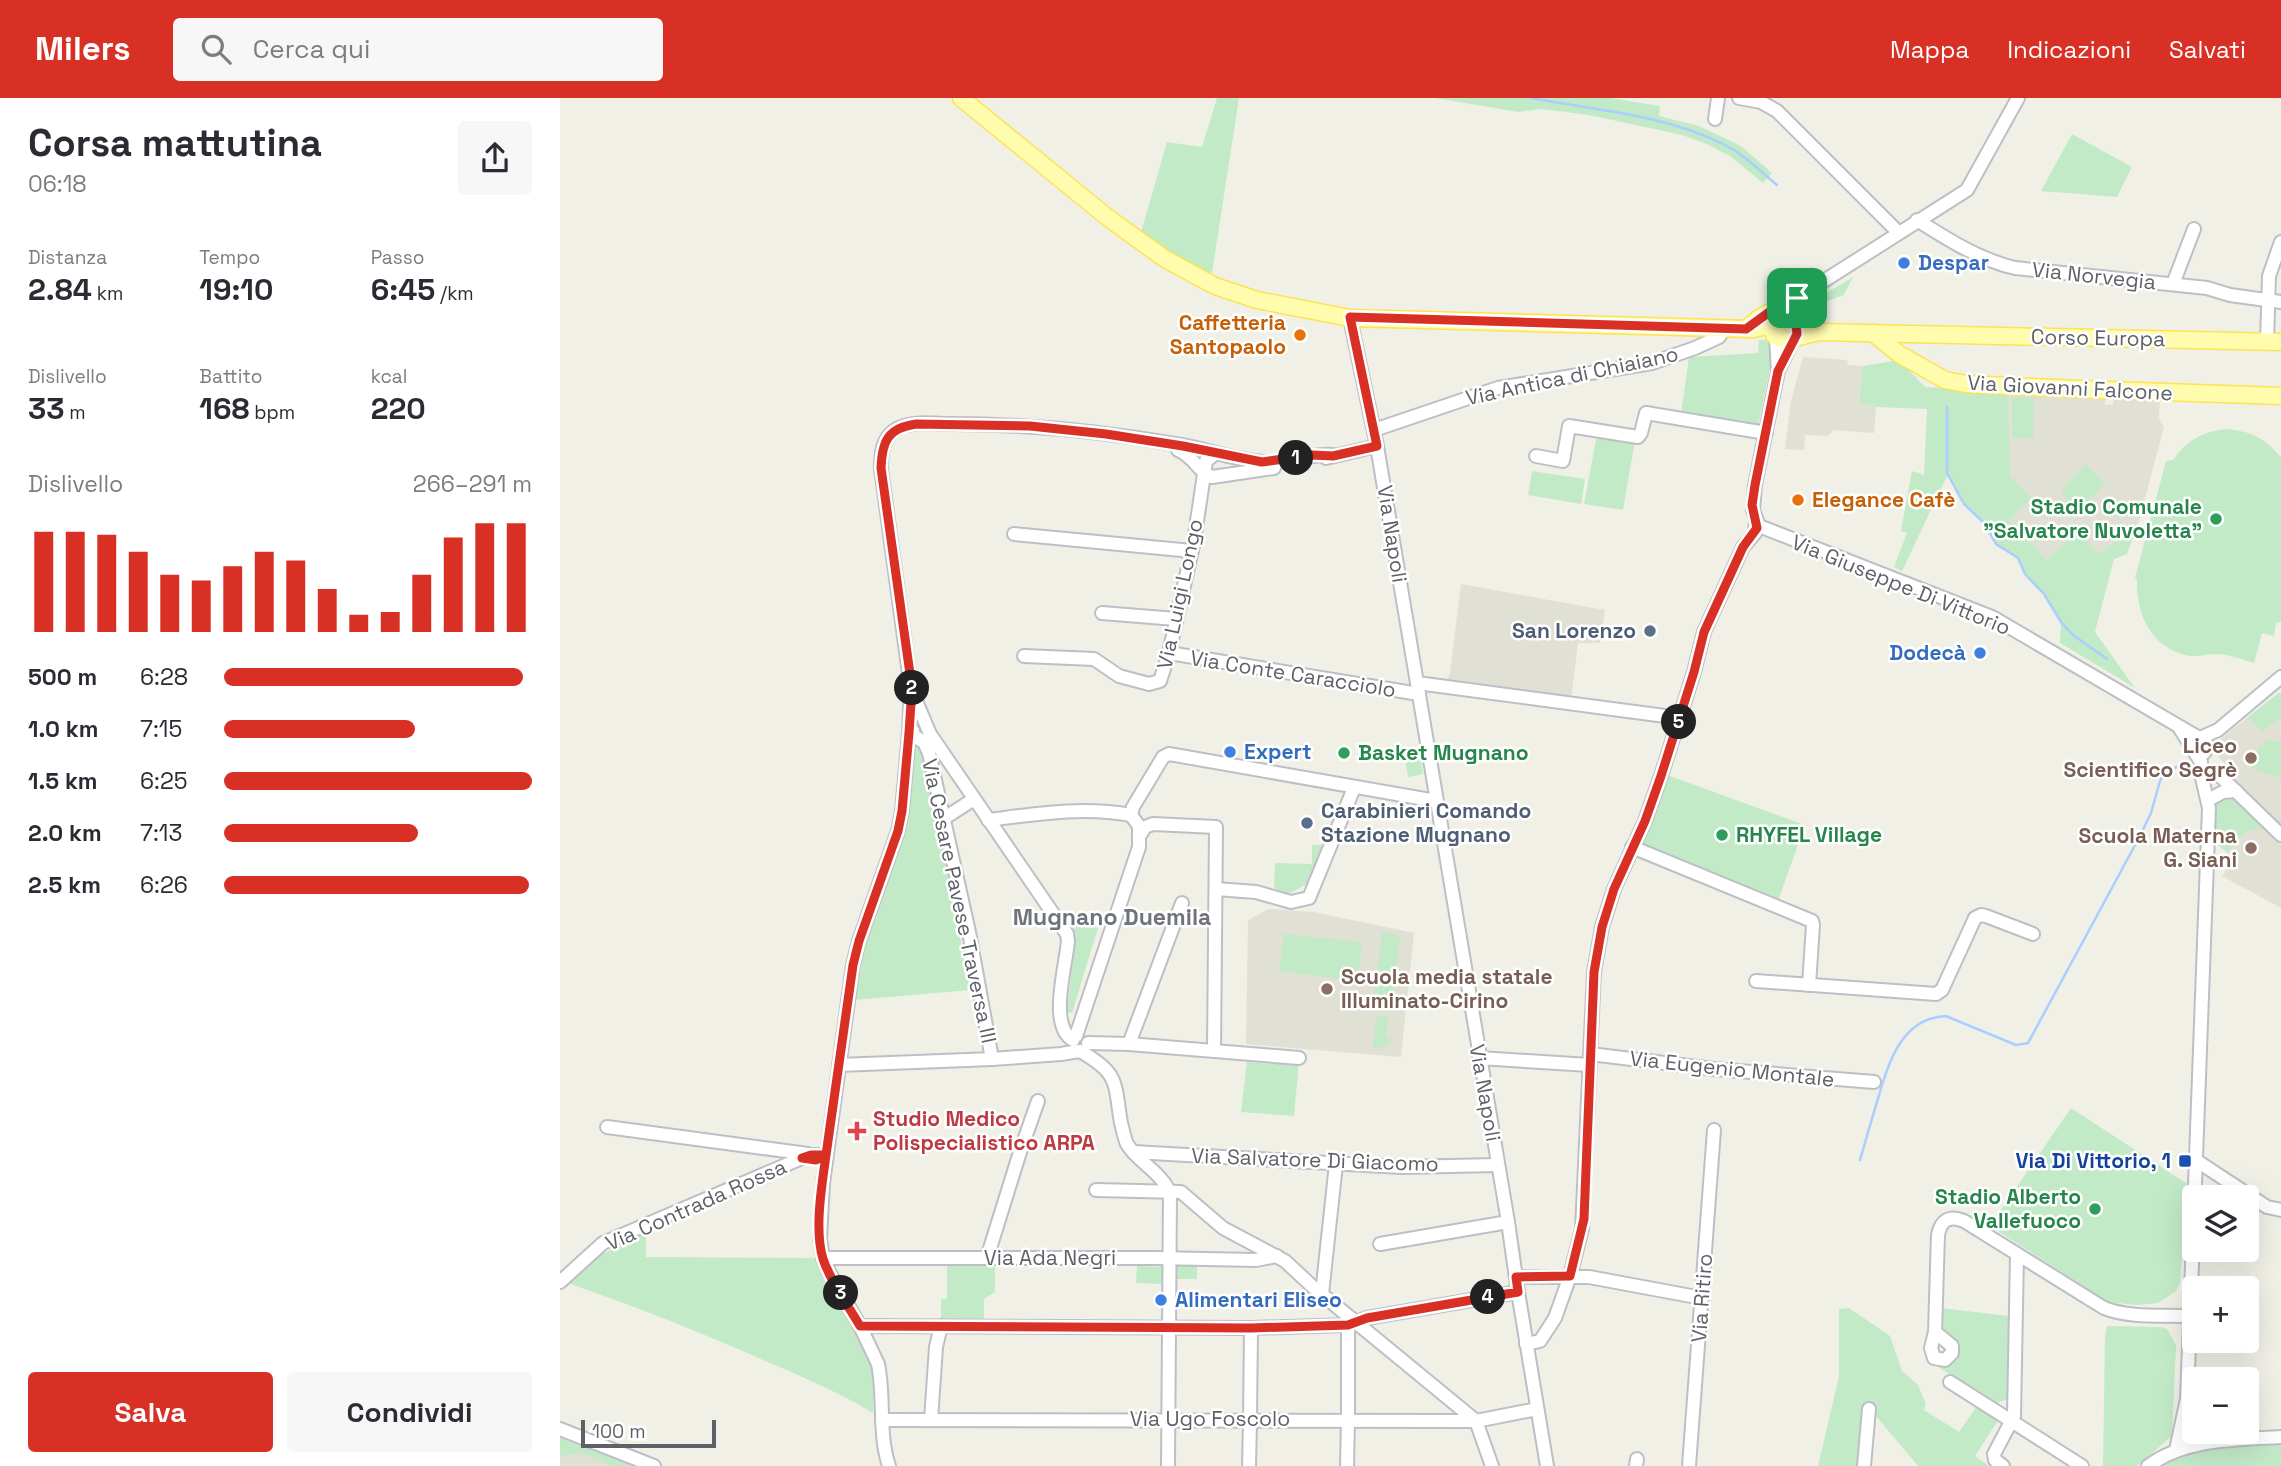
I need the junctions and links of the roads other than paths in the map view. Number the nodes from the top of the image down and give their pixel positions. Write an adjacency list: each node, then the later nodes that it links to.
1 (961, 98): 14 (main road, Corso Europa)
2 (1718, 98): 5 (street)
3 (1739, 98): 8 (street)
4 (2018, 98): 6 (street)
5 (1715, 119)
6 (1917, 220): 8 (street); 10 (street, Via Norvegia)
7 (2193, 229): 10 (street)
8 (1898, 232): 11 (street)
9 (2281, 242): 12 (street)
10 (2173, 284): 12 (street, Via Norvegia)
11 (1797, 298): 13 (street); 19 (street)
12 (2274, 302): 21 (street)
13 (1781, 306): 16 (main road); 17 (street)
14 (1350, 317): 15 (main road, Corso Europa); 25 (street, Via Napoli)
15 (1724, 329): 16 (main road, Corso Europa); 25 (street, Via Antica di Chiaiano)
16 (1749, 329): 17 (main road, Corso Europa)
17 (1775, 330): 19 (main road, Corso Europa); 23 (street)
18 (1873, 333): 19 (main road, Corso Europa); 20 (main road, Corso Europa); 22 (main road, Via Giovanni Falcone)
19 (1795, 334): 23 (street)
20 (1915, 334): 21 (main road, Corso Europa); 22 (main road)
21 (2274, 342)
22 (1917, 365): 24 (main road, Via Giovanni Falcone)
23 (1778, 371): 26 (street)
24 (2281, 396)
25 (1374, 430): 28 (street, Via Napoli)
26 (1766, 432): 30 (street); 33 (street)
27 (1155, 442): 29 (street); 32 (street); 41 (street)
28 (1377, 446): 31 (street); 42 (street, Via Napoli)
29 (1216, 453): 31 (street); 32 (street, Via Luigi Longo)
30 (1536, 456)
31 (1248, 466): 32 (street)
32 (1203, 473): 35 (street, Via Luigi Longo)
33 (1756, 522): 43 (street); 46 (street, Via Giuseppe Di Vittorio)
34 (1014, 534): 35 (street)
35 (1192, 551): 37 (street, Via Luigi Longo)
36 (1102, 614): 37 (street)
37 (1176, 619): 38 (street, Via Luigi Longo)
38 (1169, 653): 39 (street, Via Luigi Longo); 42 (street, Via Conte Caracciolo)
39 (1024, 656)
40 (2281, 677): 46 (street)
41 (912, 688): 44 (street); 45 (street)
42 (1418, 689): 43 (street, Via Conte Caracciolo); 51 (street, Via Napoli)
43 (1680, 718): 58 (street)
44 (909, 733): 45 (street, Via Cesare Pavese Traversa III); 54 (street, Via Cesare Pavese Traversa III); 71 (street)
45 (930, 734): 50 (street)
46 (2200, 745): 47 (street, Via Giuseppe Di Vittorio)
47 (2212, 778): 49 (street); 52 (street, Via Giuseppe Di Vittorio)
48 (1354, 788): 51 (street); 53 (street); 59 (street)
49 (2234, 789): 52 (street); 57 (street)
50 (974, 799): 54 (street); 55 (street)
51 (1436, 801): 68 (street, Via Napoli)
52 (2210, 803): 79 (street, Via Giuseppe Di Vittorio)
53 (1131, 815): 55 (street); 56 (street)
54 (943, 819): 69 (street, Via Cesare Pavese Traversa III)
55 (988, 820): 64 (street)
56 (1140, 835): 59 (street); 64 (street)
57 (2281, 835)
58 (1632, 847): 63 (street); 70 (street)
59 (1216, 889): 66 (street)
60 (1182, 903): 65 (street)
61 (2033, 934): 63 (street)
62 (1756, 981): 63 (street)
63 (1809, 985)
64 (1078, 1044): 65 (street); 69 (street); 76 (street)
65 (1129, 1044): 66 (street)
66 (1214, 1051): 67 (street)
67 (1299, 1058)
68 (1479, 1058): 70 (street, Via Eugenio Montale); 81 (street, Via Napoli)
69 (992, 1059): 71 (street)
70 (1589, 1059): 72 (street, Via Eugenio Montale); 92 (street)
71 (839, 1065): 77 (street)
72 (1874, 1082)
73 (1038, 1101): 90 (street)
74 (607, 1127): 78 (street, Via Contrada Rossa)
75 (1714, 1130): 98 (street, Via Ritiro)
76 (1133, 1152): 80 (street, Via Salvatore Di Giacomo); 83 (street)
77 (826, 1155): 78 (street, Via Contrada Rossa); 89 (street)
78 (807, 1156): 95 (street, Via Contrada Rossa)
79 (2194, 1159): 84 (street); 93 (street, Via Giuseppe Di Vittorio)
80 (1336, 1164): 81 (street, Via Salvatore Di Giacomo); 97 (street)
81 (1497, 1165): 85 (street, Via Napoli)
82 (1096, 1190): 83 (street)
83 (1170, 1194): 88 (street); 91 (street)
84 (2281, 1210)
85 (1508, 1222): 86 (street); 94 (street, Via Napoli)
86 (1380, 1244)
87 (2017, 1254): 99 (street); 105 (street); 116 (street)
88 (1277, 1256): 91 (street, Via Ada Negri); 97 (street)
89 (823, 1258): 90 (street, Via Ada Negri); 101 (street)
90 (987, 1258): 91 (street, Via Ada Negri)
91 (1169, 1259): 103 (street)
92 (1570, 1276): 94 (street); 98 (street); 106 (street)
93 (2190, 1276)
94 (1516, 1277): 96 (street, Via Napoli)
95 (560, 1282)
96 (1518, 1292): 100 (street); 106 (street, Via Napoli)
97 (1322, 1294): 100 (street)
98 (1702, 1298): 130 (street, Via Ritiro)
99 (2182, 1316)
100 (1353, 1324): 104 (street); 110 (street); 115 (street)
101 (860, 1326): 102 (street); 112 (street)
102 (941, 1326): 103 (street); 113 (street)
103 (1169, 1326): 104 (street); 111 (street)
104 (1251, 1328): 114 (street)
105 (1935, 1332)
106 (1526, 1345): 108 (street, Via Napoli)
107 (1950, 1382): 116 (street)
108 (1537, 1409): 115 (street, Via Ugo Foscolo); 129 (street, Via Napoli)
109 (1869, 1409): 131 (street)
110 (1348, 1418): 114 (street, Via Ugo Foscolo); 115 (street, Via Ugo Foscolo); 127 (street)
111 (1168, 1419): 113 (street, Via Ugo Foscolo); 114 (street, Via Ugo Foscolo); 125 (street)
112 (882, 1420): 113 (street, Via Ugo Foscolo); 124 (street)
113 (931, 1420)
114 (1250, 1421): 126 (street)
115 (1476, 1421): 128 (street)
116 (2012, 1421): 132 (street); 133 (street)
117 (2182, 1427): 122 (street, Via Giuseppe Di Vittorio)
118 (560, 1429): 123 (street)
119 (2281, 1437): 120 (street)
120 (2259, 1439)
121 (2187, 1444): 122 (street)
122 (2176, 1450): 134 (street)
123 (654, 1466)
124 (888, 1466)
125 (1168, 1466)
126 (1249, 1466)
127 (1347, 1466)
128 (1492, 1466)
129 (1547, 1466)
130 (1689, 1466)
131 (1864, 1466)
132 (2003, 1466)
133 (2082, 1466)
134 (2148, 1466)

